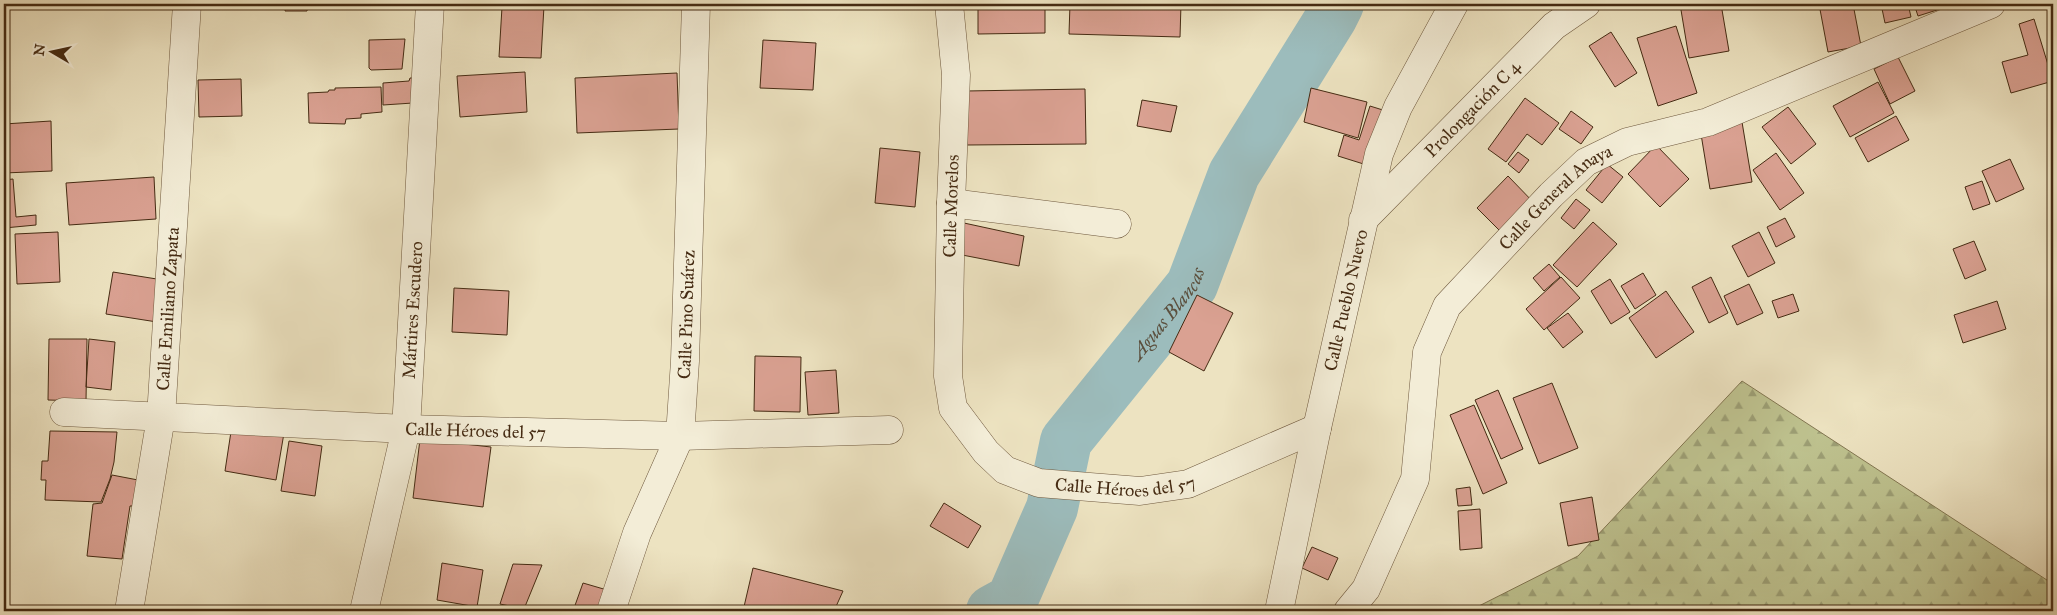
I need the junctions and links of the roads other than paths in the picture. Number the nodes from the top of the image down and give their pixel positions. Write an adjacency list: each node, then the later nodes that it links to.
1 (187, 4): 13 (street, Calle Emiliano Zapata)
2 (430, 4): 15 (street, Mártires Escudero)
3 (696, 4): 17 (street, Calle Pino Suárez)
4 (949, 4): 8 (street, Calle Morelos)
5 (1454, 4): 9 (street, Calle Pueblo Nuevo)
6 (1586, 4): 9 (street, Prolongación C 4)
7 (1991, 4): 22 (street, Calle General Anaya)
8 (951, 203): 10 (street); 11 (street, Calle Morelos)
9 (1363, 220): 14 (street, Calle Pueblo Nuevo)
10 (1117, 224)
11 (954, 408): 14 (street, Calle Héroes del 57)
12 (64, 412): 13 (street, Calle Héroes del 57)
13 (161, 417): 15 (street, Calle Héroes del 57); 18 (street, Calle Emiliano Zapata)
14 (1317, 428): 21 (street, Calle Pueblo Nuevo)
15 (406, 429): 17 (street, Calle Héroes del 57); 19 (street, Mártires Escudero)
16 (889, 430): 17 (street, Calle Héroes del 57)
17 (680, 436): 20 (street, Calle Pino Suárez)
18 (129, 611)
19 (364, 611)
20 (611, 611)
21 (1279, 611)
22 (1348, 611)

